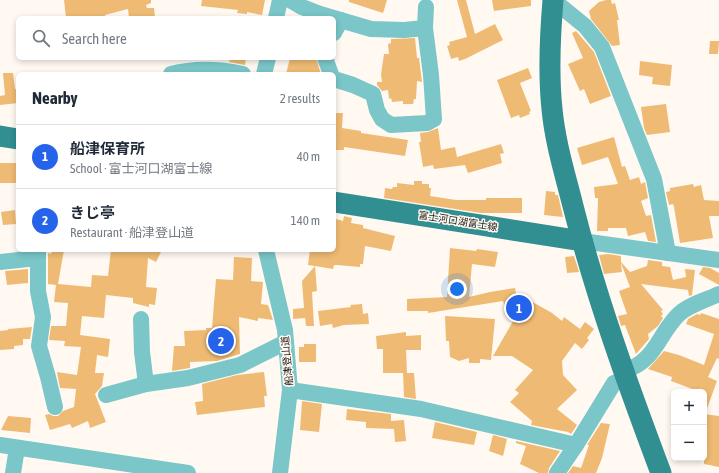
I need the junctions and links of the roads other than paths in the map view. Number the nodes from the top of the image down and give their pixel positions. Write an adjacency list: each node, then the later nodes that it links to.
1 (280, 0): 5 (street)
2 (290, 0): 6 (street)
3 (554, 0): 21 (main road); 23 (street)
4 (426, 7): 8 (street)
5 (276, 16)
6 (319, 16)
7 (337, 26): 8 (street)
8 (424, 28): 15 (street)
9 (268, 60): 13 (street)
10 (326, 60): 14 (street)
11 (186, 72): 12 (street)
12 (230, 72)
13 (264, 72)
14 (330, 72)
15 (336, 80)
16 (0, 123): 17 (main road)
17 (16, 126)
18 (0, 136): 19 (main road)
19 (16, 139)
20 (336, 202): 21 (main road, 富士河口湖富士線)
21 (582, 240): 23 (street); 30 (main road)
22 (266, 252): 29 (street, 船津登山道)
23 (668, 253): 25 (street)
24 (37, 254): 26 (street); 34 (street)
25 (719, 260)
26 (0, 262)
27 (719, 294): 30 (street)
28 (141, 319): 31 (street)
29 (286, 342): 31 (street); 32 (street, 船津登山道)
30 (625, 375): 36 (street); 43 (main road)
31 (146, 384): 33 (street)
32 (290, 390): 36 (street); 41 (street, 船津登山道)
33 (106, 395)
34 (55, 407)
35 (0, 445): 37 (street)
36 (576, 445): 42 (street)
37 (17, 448): 38 (street); 39 (street)
38 (143, 470): 40 (street)
39 (14, 473)
40 (188, 473)
41 (280, 473)
42 (557, 473)
43 (661, 473)

